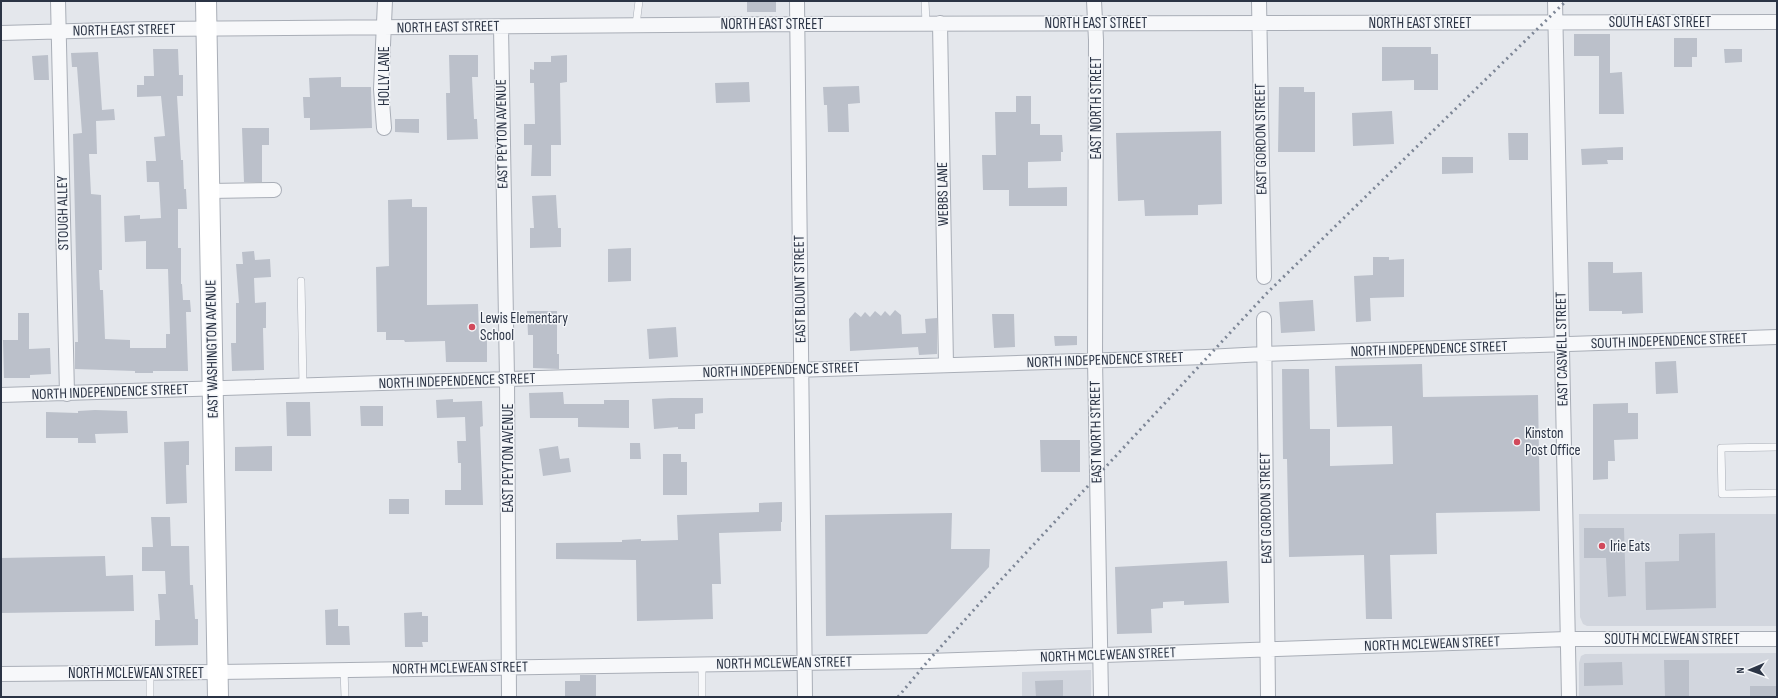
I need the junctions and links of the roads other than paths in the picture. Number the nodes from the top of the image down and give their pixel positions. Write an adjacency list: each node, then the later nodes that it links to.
1 (58, 1): 21 (street, STOUGH ALLEY)
2 (206, 1): 19 (street, EAST WASHINGTON AVENUE)
3 (385, 1): 20 (street, HOLLY LANE)
4 (639, 1): 17 (lane)
5 (797, 1): 15 (street, EAST BLOUNT STREET)
6 (925, 1): 12 (lane)
7 (1094, 1): 10 (street, EAST NORTH STREET)
8 (1259, 1): 16 (street, EAST GORDON STREET)
9 (1554, 1): 14 (street, EAST CASWELL STREET)
10 (1095, 22): 13 (street, NORTH EAST STREET); 16 (street, NORTH EAST STREET); 32 (street, EAST NORTH STREET)
11 (1777, 22): 14 (street, SOUTH EAST STREET)
12 (926, 23): 13 (street, NORTH EAST STREET); 15 (street, NORTH EAST STREET)
13 (940, 23): 33 (street, WEBBS LANE)
14 (1549, 23): 16 (street, NORTH EAST STREET); 30 (street, EAST CASWELL STREET)
15 (797, 24): 17 (street, NORTH EAST STREET); 34 (street, EAST BLOUNT STREET)
16 (1259, 24): 26 (street, EAST GORDON STREET)
17 (636, 25): 18 (street, NORTH EAST STREET)
18 (501, 26): 20 (street, NORTH EAST STREET); 35 (street, EAST PEYTON AVENUE)
19 (206, 28): 20 (street, NORTH EAST STREET); 21 (street, NORTH EAST STREET); 25 (street, EAST WASHINGTON AVENUE)
20 (384, 28): 23 (street, HOLLY LANE)
21 (59, 32): 22 (street, NORTH EAST STREET); 38 (street, STOUGH ALLEY)
22 (1, 33)
23 (384, 128)
24 (274, 190): 25 (street)
25 (209, 191): 37 (street, EAST WASHINGTON AVENUE)
26 (1264, 277)
27 (301, 281): 36 (lane)
28 (1264, 318): 31 (street, EAST GORDON STREET)
29 (1777, 337): 30 (street, SOUTH INDEPENDENCE STREET)
30 (1562, 345): 31 (street, NORTH INDEPENDENCE STREET); 43 (street, EAST CASWELL STREET)
31 (1264, 354): 32 (street, NORTH INDEPENDENCE STREET); 44 (street, EAST GORDON STREET)
32 (1094, 360): 33 (street, NORTH INDEPENDENCE STREET); 45 (street, EAST NORTH STREET)
33 (946, 365): 34 (street, NORTH INDEPENDENCE STREET)
34 (801, 370): 35 (street, NORTH INDEPENDENCE STREET); 46 (street, EAST BLOUNT STREET)
35 (508, 380): 36 (street, NORTH INDEPENDENCE STREET); 48 (street, EAST PEYTON AVENUE)
36 (303, 386): 37 (street, NORTH INDEPENDENCE STREET)
37 (212, 388): 38 (street, NORTH INDEPENDENCE STREET); 50 (street, EAST WASHINGTON AVENUE)
38 (67, 394): 39 (street, NORTH INDEPENDENCE STREET)
39 (1, 395)
40 (1777, 447): 41 (lane)
41 (1777, 493)
42 (1777, 638): 43 (street, SOUTH MCLEWEAN STREET)
43 (1567, 639): 44 (street, NORTH MCLEWEAN STREET); 61 (street, EAST CASWELL STREET)
44 (1267, 650): 45 (street, NORTH MCLEWEAN STREET); 60 (street, EAST GORDON STREET)
45 (1101, 656): 46 (street, NORTH MCLEWEAN STREET); 59 (street, EAST NORTH STREET)
46 (805, 662): 47 (street, NORTH MCLEWEAN STREET); 58 (street, EAST BLOUNT STREET)
47 (702, 664): 48 (street, NORTH MCLEWEAN STREET); 57 (lane)
48 (508, 667): 49 (street, NORTH MCLEWEAN STREET); 56 (street, EAST PEYTON AVENUE)
49 (344, 670): 50 (street, NORTH MCLEWEAN STREET); 55 (lane)
50 (217, 672): 51 (street, NORTH MCLEWEAN STREET); 54 (street, EAST WASHINGTON AVENUE)
51 (150, 673): 52 (street, NORTH MCLEWEAN STREET); 53 (lane)
52 (1, 674)
53 (150, 697)
54 (218, 697)
55 (345, 697)
56 (509, 697)
57 (702, 697)
58 (806, 697)
59 (1101, 697)
60 (1268, 697)
61 (1569, 697)

